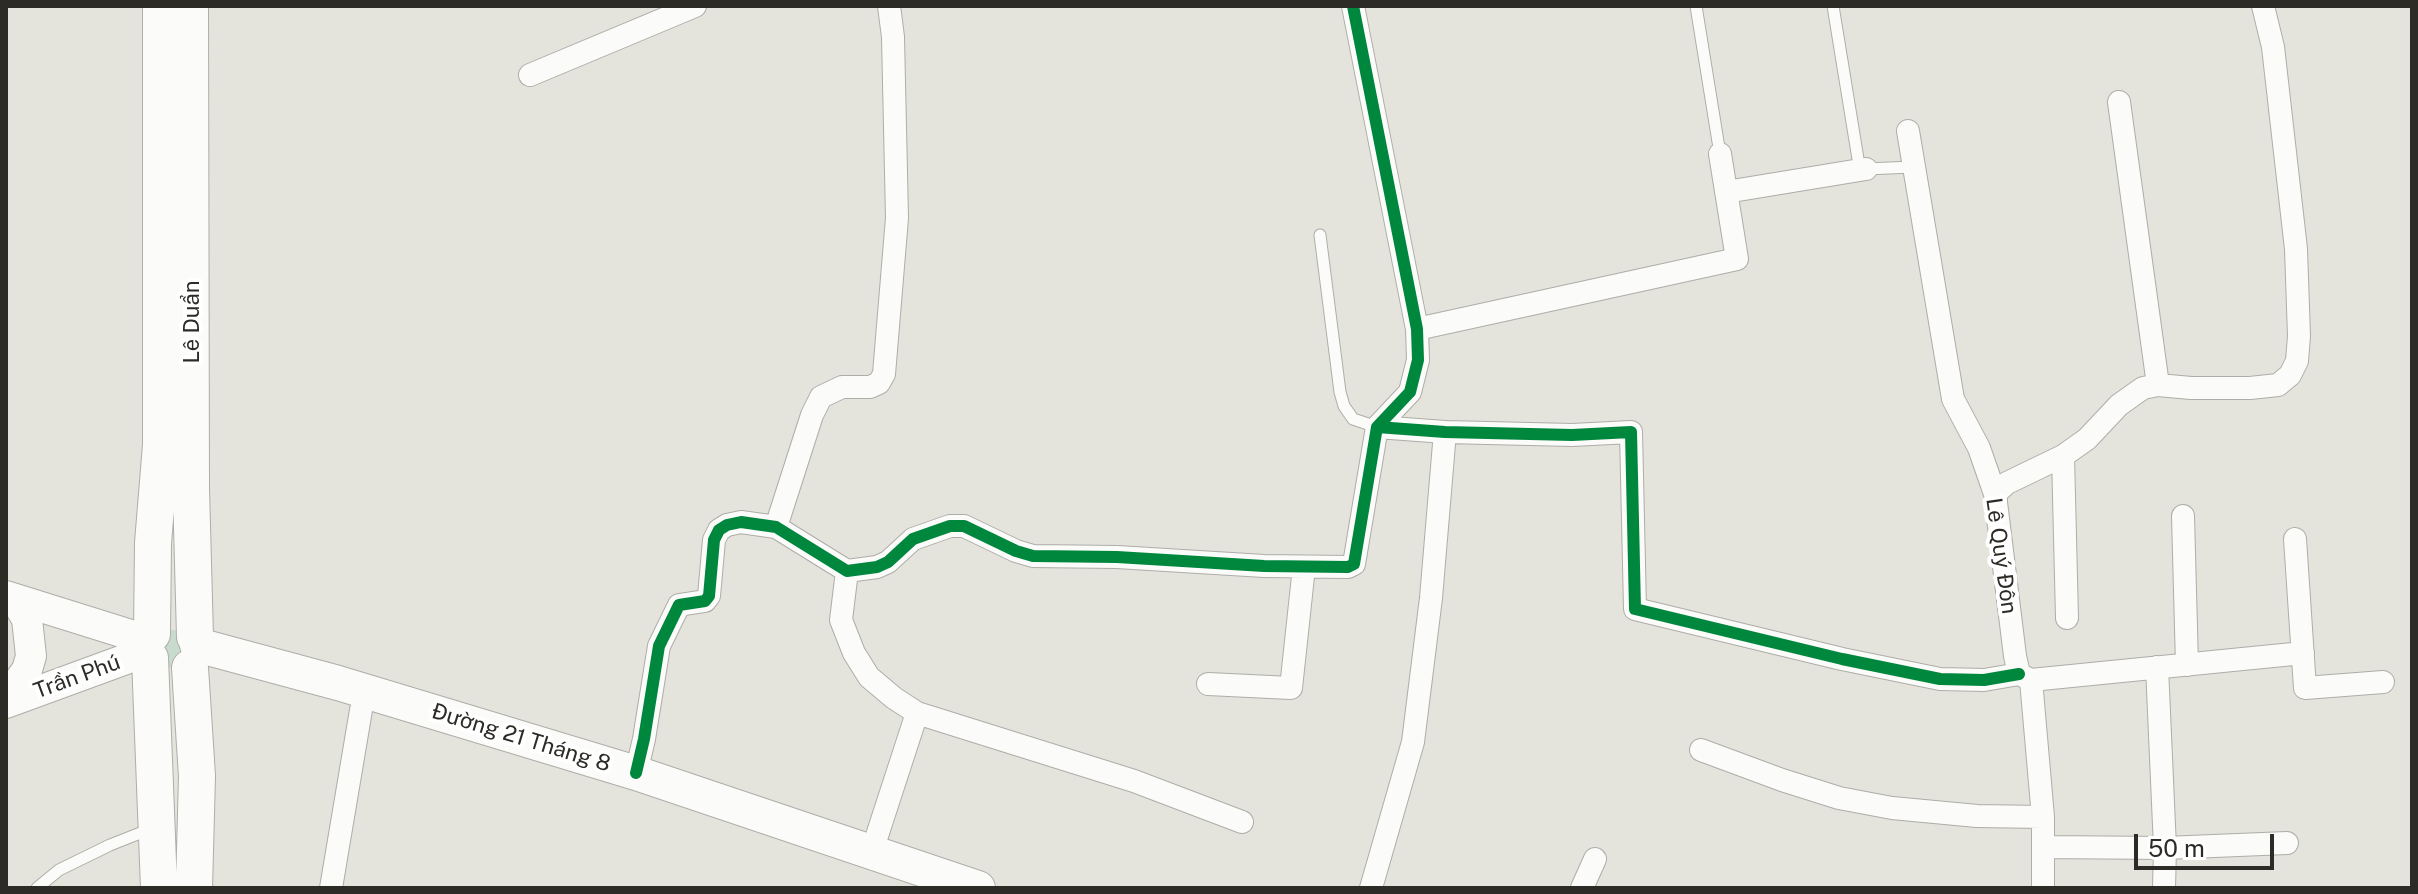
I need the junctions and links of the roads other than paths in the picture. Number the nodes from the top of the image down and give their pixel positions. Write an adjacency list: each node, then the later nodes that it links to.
1 (161, 6): 30 (highway, Lê Duẩn)
2 (190, 6): 31 (highway, Lê Duẩn)
3 (695, 6): 9 (street)
4 (889, 6): 24 (street)
5 (1353, 6): 17 (street)
6 (1696, 6): 12 (lane)
7 (1833, 6): 14 (lane)
8 (2263, 6): 18 (street)
9 (530, 75)
10 (2119, 102): 18 (street)
11 (1908, 131): 13 (street, Lê Quý Đôn)
12 (1720, 154): 15 (street)
13 (1913, 167): 14 (lane); 22 (street, Lê Quý Đôn)
14 (1866, 169): 15 (street)
15 (1726, 192): 17 (street)
16 (1320, 235): 19 (lane)
17 (1417, 329): 19 (street)
18 (2158, 385): 21 (street)
19 (1377, 427): 20 (street); 26 (street)
20 (1445, 432): 35 (street); 57 (street)
21 (2063, 456): 22 (street); 29 (street)
22 (1995, 494): 35 (street, Lê Quý Đôn)
23 (2183, 516): 33 (street)
24 (776, 527): 27 (street); 42 (street)
25 (2295, 539): 32 (street)
26 (1304, 567): 27 (street); 37 (street)
27 (847, 571): 40 (street)
28 (10, 597): 30 (main road); 38 (main road)
29 (2067, 618)
30 (150, 646): 31 (highway); 38 (main road, Trần Phú); 45 (highway, Lê Duẩn)
31 (195, 653): 39 (main road, Đường 21 Tháng 8); 42 (main road, Đường 21 Tháng 8); 53 (highway, Lê Duẩn)
32 (2303, 653): 33 (street); 36 (street)
33 (2187, 665): 34 (street)
34 (2157, 667): 35 (street); 48 (street)
35 (2025, 677): 43 (street, Lê Quý Đôn)
36 (2383, 682)
37 (1208, 684)
38 (6, 701)
39 (361, 710): 54 (street); 55 (main road, Đường 21 Tháng 8)
40 (917, 713): 44 (street); 49 (street)
41 (1701, 750): 43 (street)
42 (636, 773): 49 (main road, Đường 21 Tháng 8)
43 (2043, 817): 47 (street, Lê Quý Đôn)
44 (1242, 822)
45 (157, 827): 51 (lane); 52 (highway, Lê Duẩn)
46 (2287, 843): 48 (street)
47 (2045, 847): 48 (street); 59 (street, Lê Quý Đôn)
48 (2165, 848): 60 (street)
49 (872, 851): 56 (main road, Đường 21 Tháng 8)
50 (1595, 859): 58 (street)
51 (37, 888)
52 (159, 888)
53 (194, 888)
54 (331, 888)
55 (914, 888)
56 (978, 888)
57 (1371, 888)
58 (1582, 888)
59 (2043, 888)
60 (2164, 888)

